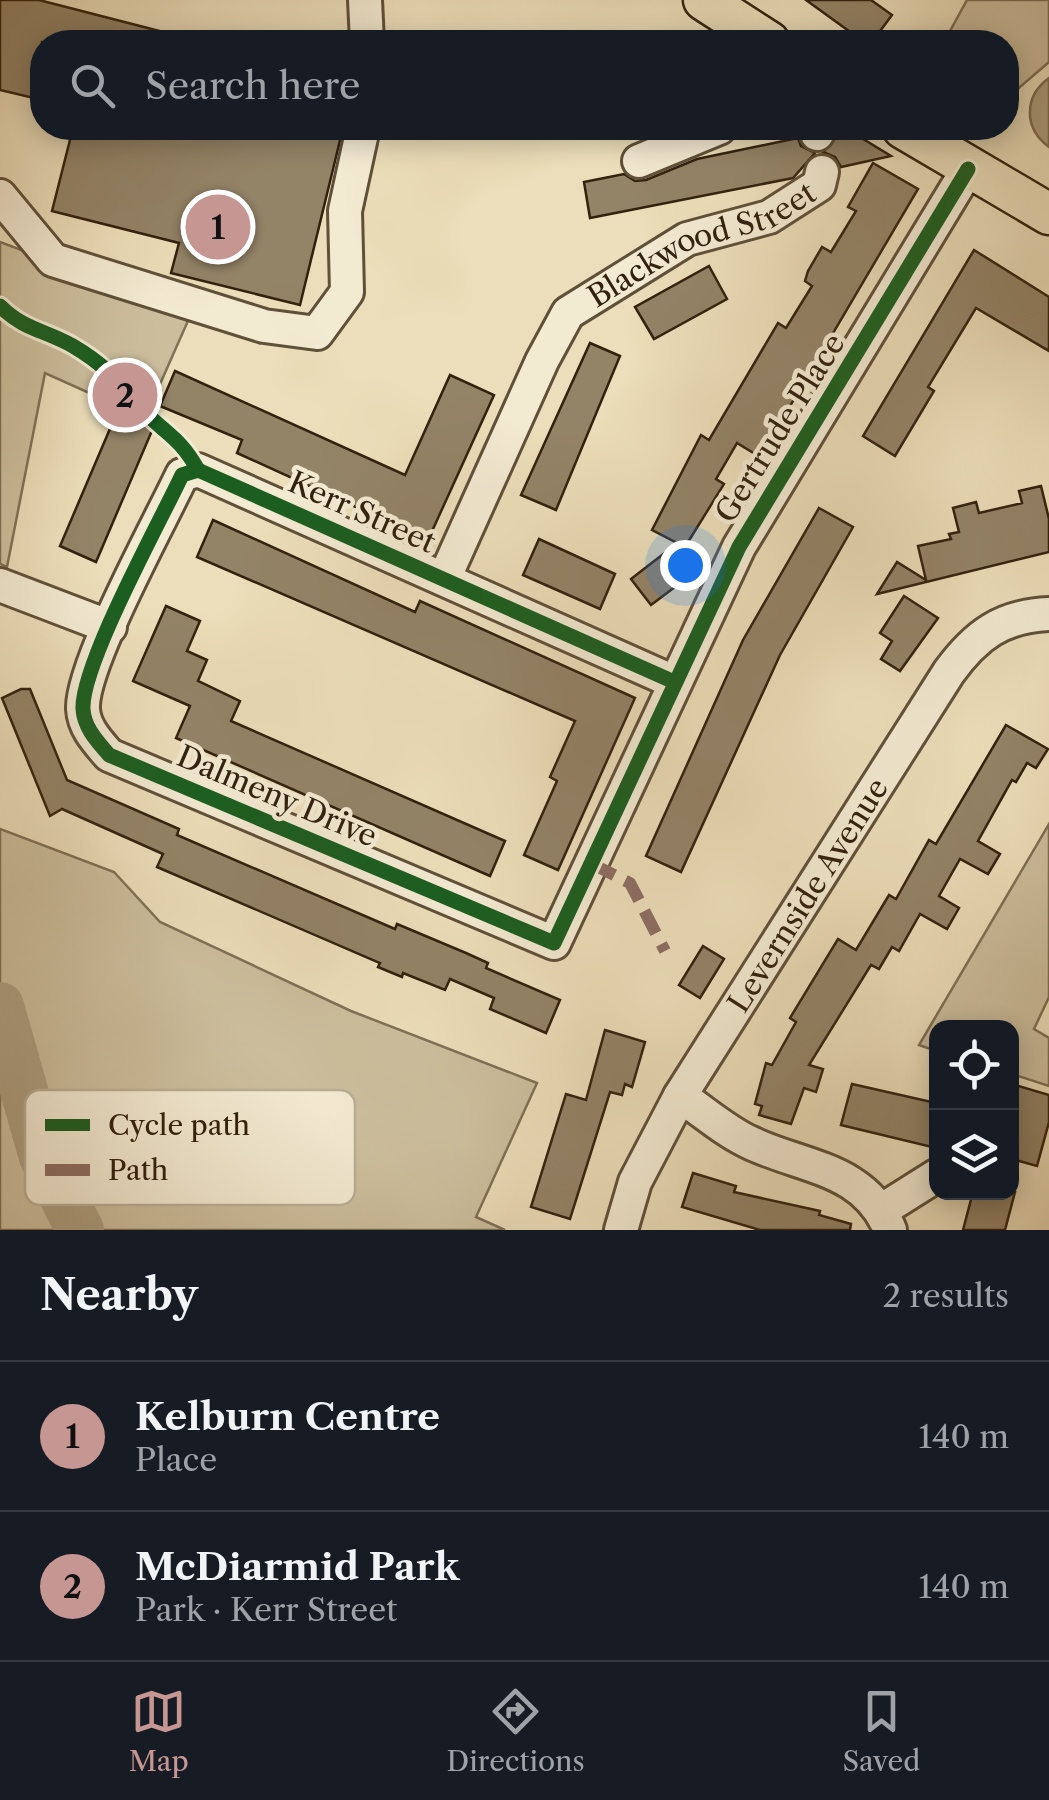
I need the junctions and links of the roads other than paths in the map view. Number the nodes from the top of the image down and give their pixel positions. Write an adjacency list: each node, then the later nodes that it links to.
1 (365, 0): 3 (street)
2 (704, 0): 4 (main road)
3 (366, 30)
4 (751, 30)
5 (361, 140): 11 (street)
6 (691, 140): 8 (street)
7 (922, 140): 9 (main road)
8 (639, 161)
9 (968, 168): 12 (main road); 17 (street, Gertrude Place)
10 (822, 172): 13 (street, Blackwood Street)
11 (0, 196)
12 (1049, 214)
13 (444, 579): 16 (street, Kerr Street); 17 (street, Kerr Street)
14 (0, 585): 16 (street)
15 (1049, 614): 19 (street, Levernside Avenue)
16 (110, 627): 18 (street, Dalmeny Drive)
17 (672, 682): 18 (street, Gertrude Place)
18 (554, 943)
19 (680, 1096): 21 (street); 22 (street, Levernside Avenue)
20 (929, 1182): 21 (street)
21 (886, 1220)
22 (621, 1230)

